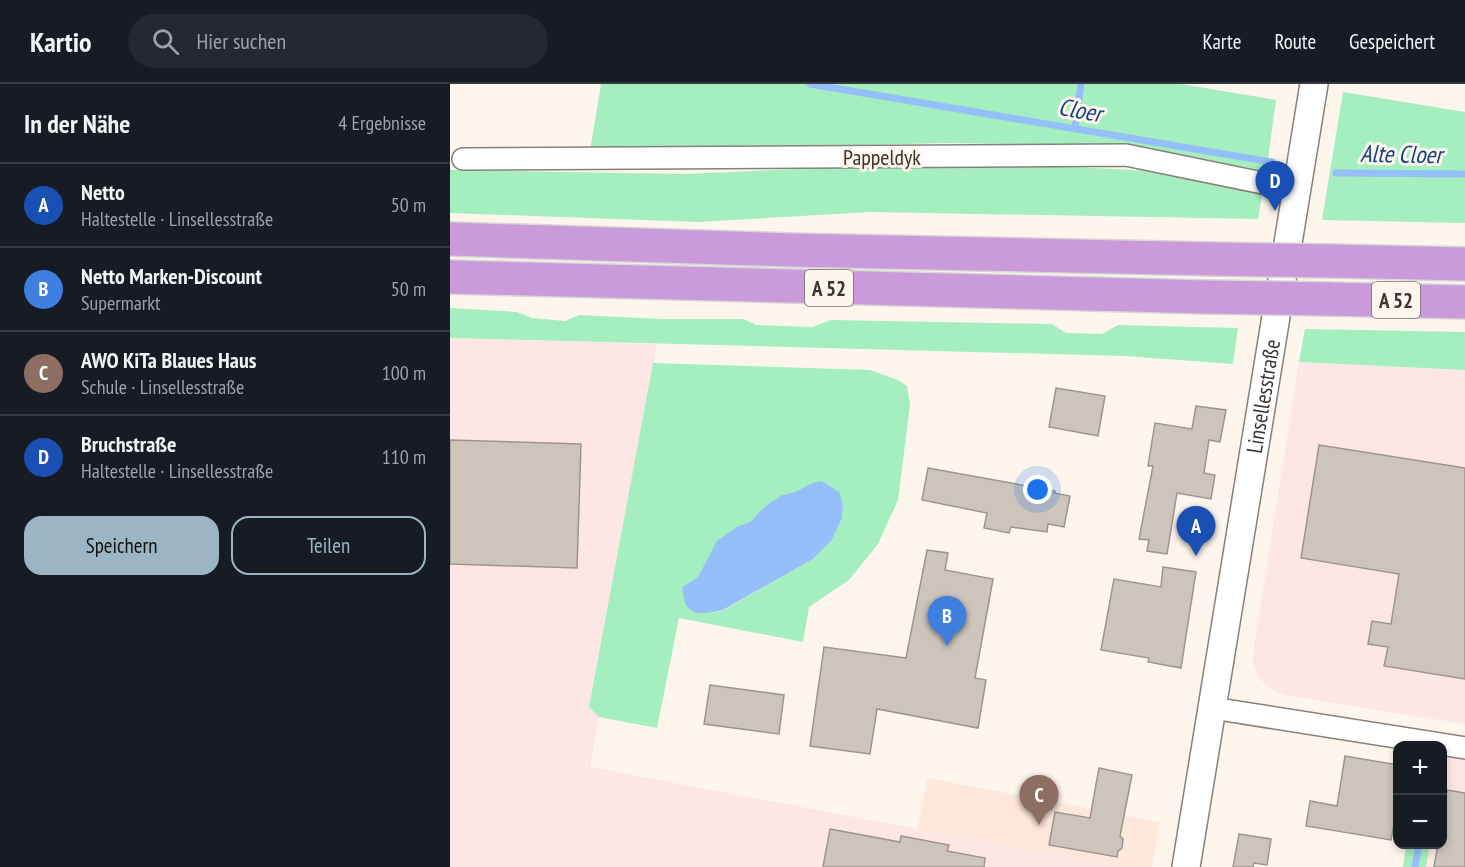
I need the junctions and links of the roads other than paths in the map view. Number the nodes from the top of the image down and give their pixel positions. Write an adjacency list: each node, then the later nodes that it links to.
1 (1314, 84): 3 (street, Linsellesstraße)
2 (463, 159): 3 (street, Pappeldyk)
3 (1297, 190): 10 (street, Linsellesstraße)
4 (450, 239): 6 (highway, A 52, bridge)
5 (1465, 251): 6 (highway)
6 (1400, 263): 7 (highway, A 52)
7 (1465, 264)
8 (450, 277): 9 (highway, A 52, bridge)
9 (1465, 302)
10 (1212, 708): 11 (street); 12 (street, Linsellesstraße)
11 (1465, 748)
12 (1186, 867)

